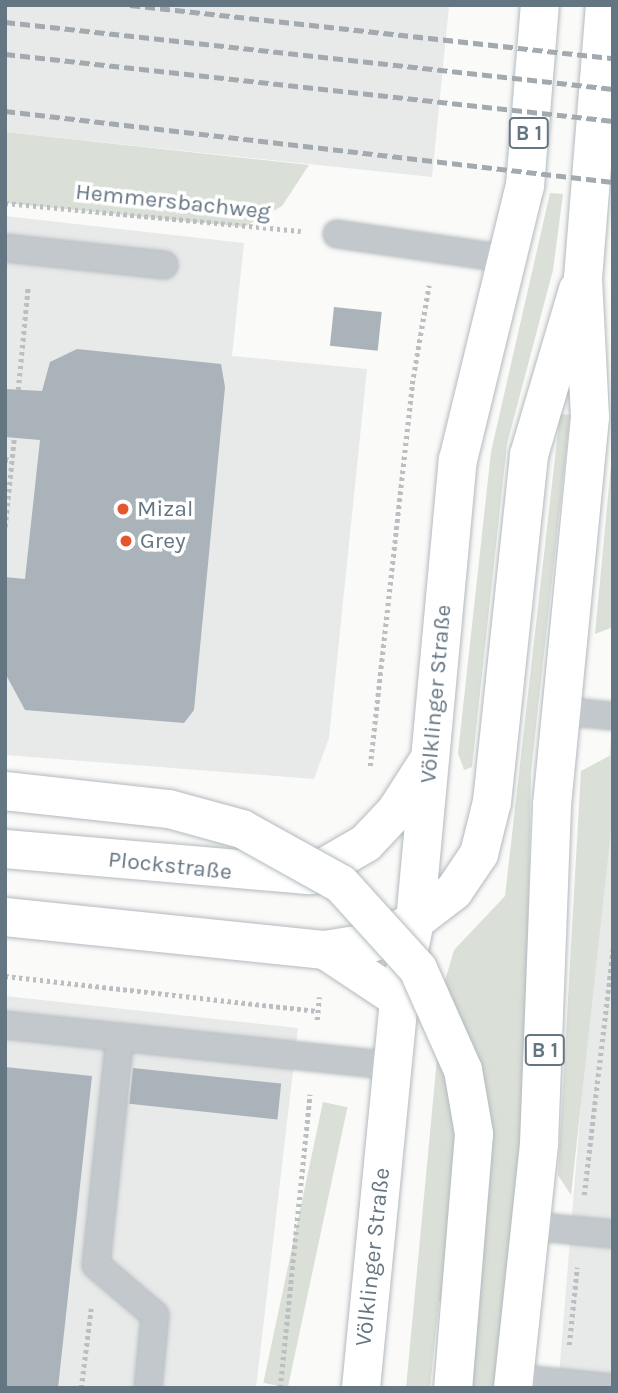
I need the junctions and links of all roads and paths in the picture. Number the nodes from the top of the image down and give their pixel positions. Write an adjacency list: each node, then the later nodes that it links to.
1 (540, 5): 6 (main road, Völklinger Straße / B 1)
2 (605, 5): 8 (main road, B 1)
3 (5, 203): 4 (path, Hemmersbachweg)
4 (337, 233): 6 (lane)
5 (18, 250): 7 (lane); 9 (path)
6 (509, 259): 17 (main road, Völklinger Straße / B 1)
7 (164, 265)
8 (583, 278): 10 (main road, B 1); 21 (main road, B 1)
9 (18, 390)
10 (602, 419): 15 (main road, B 1)
11 (15, 438): 13 (path)
12 (5, 459): 13 (path)
13 (12, 460): 14 (path)
14 (5, 527)
15 (561, 711): 16 (lane); 30 (main road, B 1)
16 (613, 716)
17 (430, 758): 19 (main road, Plockstraße); 21 (main road, Völklinger Straße / B 1)
18 (5, 791): 39 (main road, bridge)
19 (5, 849)
20 (5, 917): 23 (main road)
21 (415, 921): 23 (main road, B 1); 25 (main road, Völklinger Straße / B 1)
22 (613, 949): 31 (path)
23 (325, 950): 25 (main road)
24 (5, 976): 26 (path)
25 (399, 999): 29 (main road, Völklinger Straße / B 1)
26 (318, 1012)
27 (5, 1025): 28 (lane)
28 (120, 1037): 29 (lane); 33 (lane)
29 (392, 1066): 38 (main road, Völklinger Straße / B 1)
30 (530, 1226): 31 (lane); 34 (main road, B 1)
31 (580, 1231): 32 (lane); 35 (path)
32 (613, 1234)
33 (96, 1265): 36 (path); 37 (lane)
34 (513, 1383): 35 (lane)
35 (566, 1383): 40 (lane)
36 (81, 1388)
37 (148, 1388)
38 (361, 1388)
39 (453, 1388)
40 (613, 1388)

